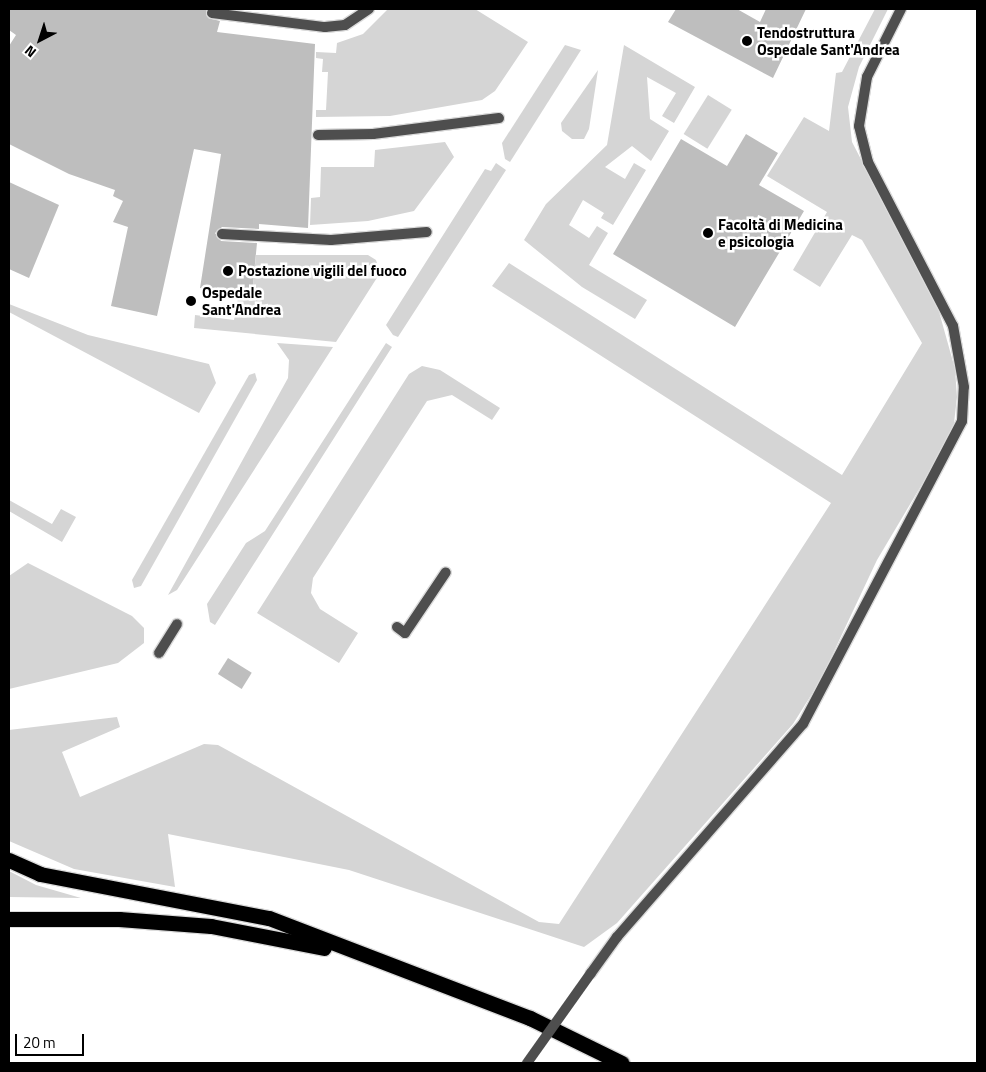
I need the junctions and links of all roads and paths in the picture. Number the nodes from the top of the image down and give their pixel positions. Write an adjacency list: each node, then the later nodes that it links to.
1 (369, 9): 3 (street)
2 (901, 9): 15 (street, bridge)
3 (212, 13)
4 (499, 118): 5 (street)
5 (318, 134)
6 (427, 232): 7 (street)
7 (222, 234)
8 (446, 572): 10 (street)
9 (177, 624): 11 (street)
10 (397, 627)
11 (159, 653)
12 (9, 860): 14 (highway)
13 (9, 919): 14 (highway)
14 (372, 958): 16 (highway)
15 (527, 1063)
16 (622, 1063)

